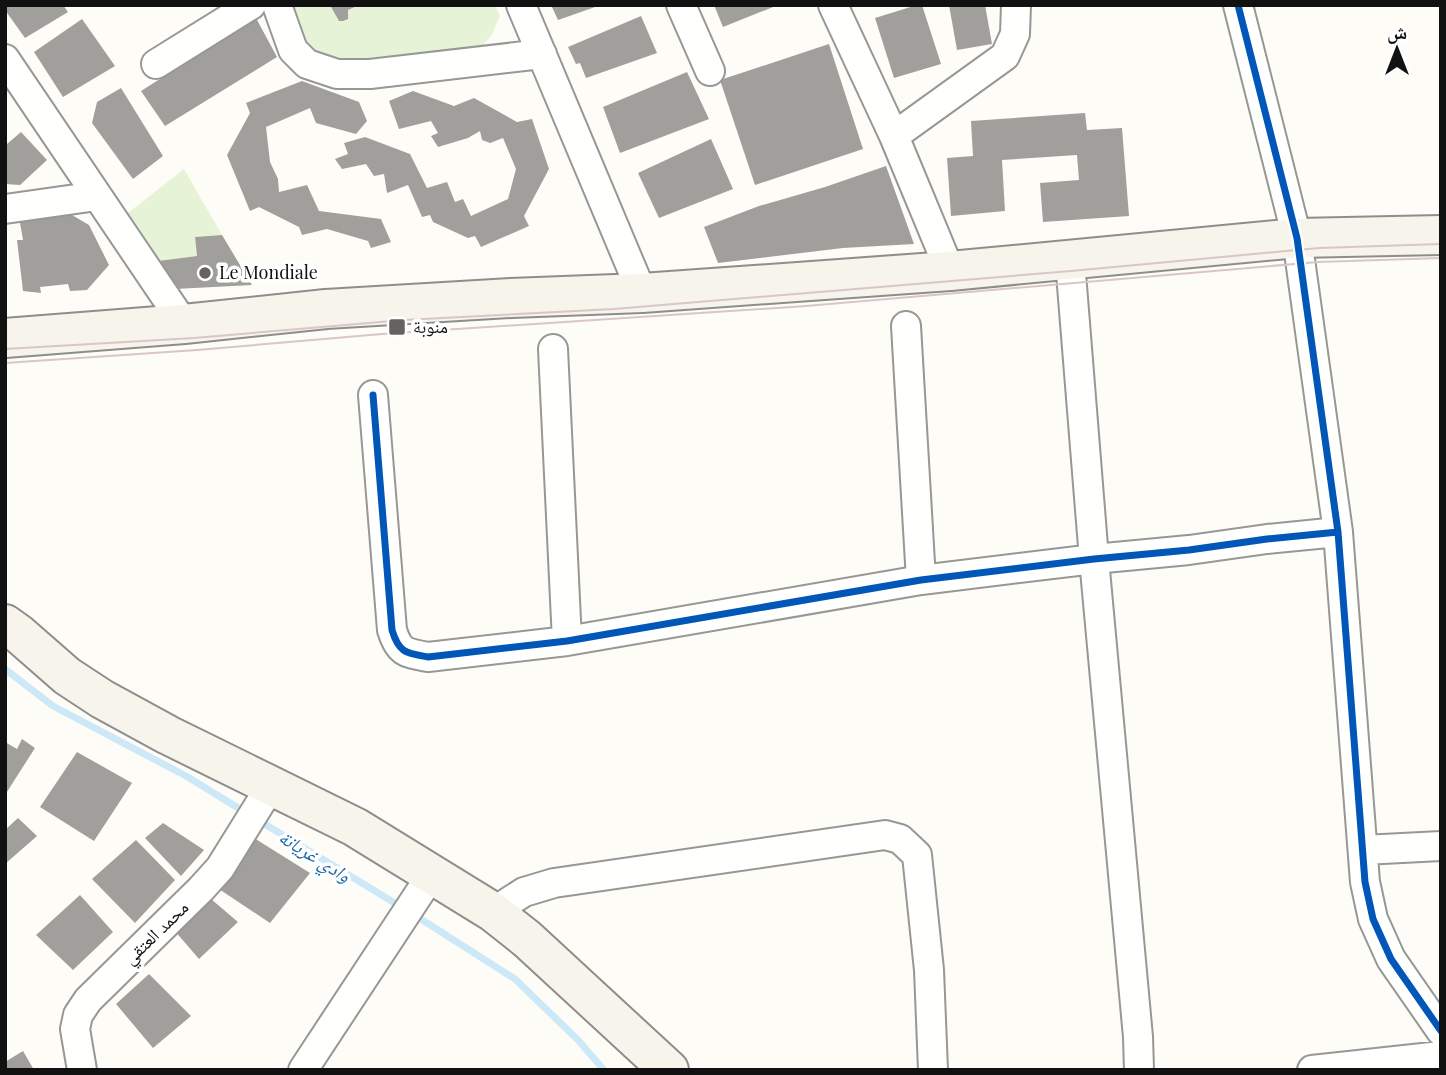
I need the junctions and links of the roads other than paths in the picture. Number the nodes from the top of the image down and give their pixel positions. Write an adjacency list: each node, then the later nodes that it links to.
1 (251, 5): 10 (street)
2 (278, 5): 8 (street)
3 (521, 5): 8 (street)
4 (681, 5): 11 (street)
5 (833, 5): 12 (street)
6 (1016, 5): 12 (street)
7 (1238, 5): 16 (street)
8 (542, 54): 19 (street)
9 (5, 60): 13 (street)
10 (156, 64)
11 (710, 71)
12 (894, 136): 18 (street)
13 (97, 196): 14 (street); 20 (street)
14 (5, 209)
15 (1441, 235): 16 (main road)
16 (1297, 238): 17 (main road); 25 (street)
17 (1070, 261): 18 (main road); 26 (street)
18 (950, 271): 19 (main road)
19 (642, 293): 20 (main road)
20 (184, 324): 22 (main road)
21 (905, 326): 27 (street)
22 (5, 338)
23 (553, 349): 29 (street)
24 (373, 395): 29 (street)
25 (1338, 532): 26 (street); 32 (street)
26 (1094, 559): 27 (street); 41 (street)
27 (921, 580): 29 (street)
28 (6, 626): 30 (main road)
29 (566, 641)
30 (267, 794): 33 (main road); 37 (street, محمد العتقي)
31 (1441, 846): 32 (street)
32 (1363, 850): 35 (street)
33 (422, 889): 34 (main road); 38 (street)
34 (493, 912): 39 (main road); 40 (street)
35 (1441, 1031)
36 (1441, 1056): 42 (street)
37 (82, 1070)
38 (303, 1070)
39 (669, 1070)
40 (933, 1070)
41 (1139, 1070)
42 (1312, 1070)

